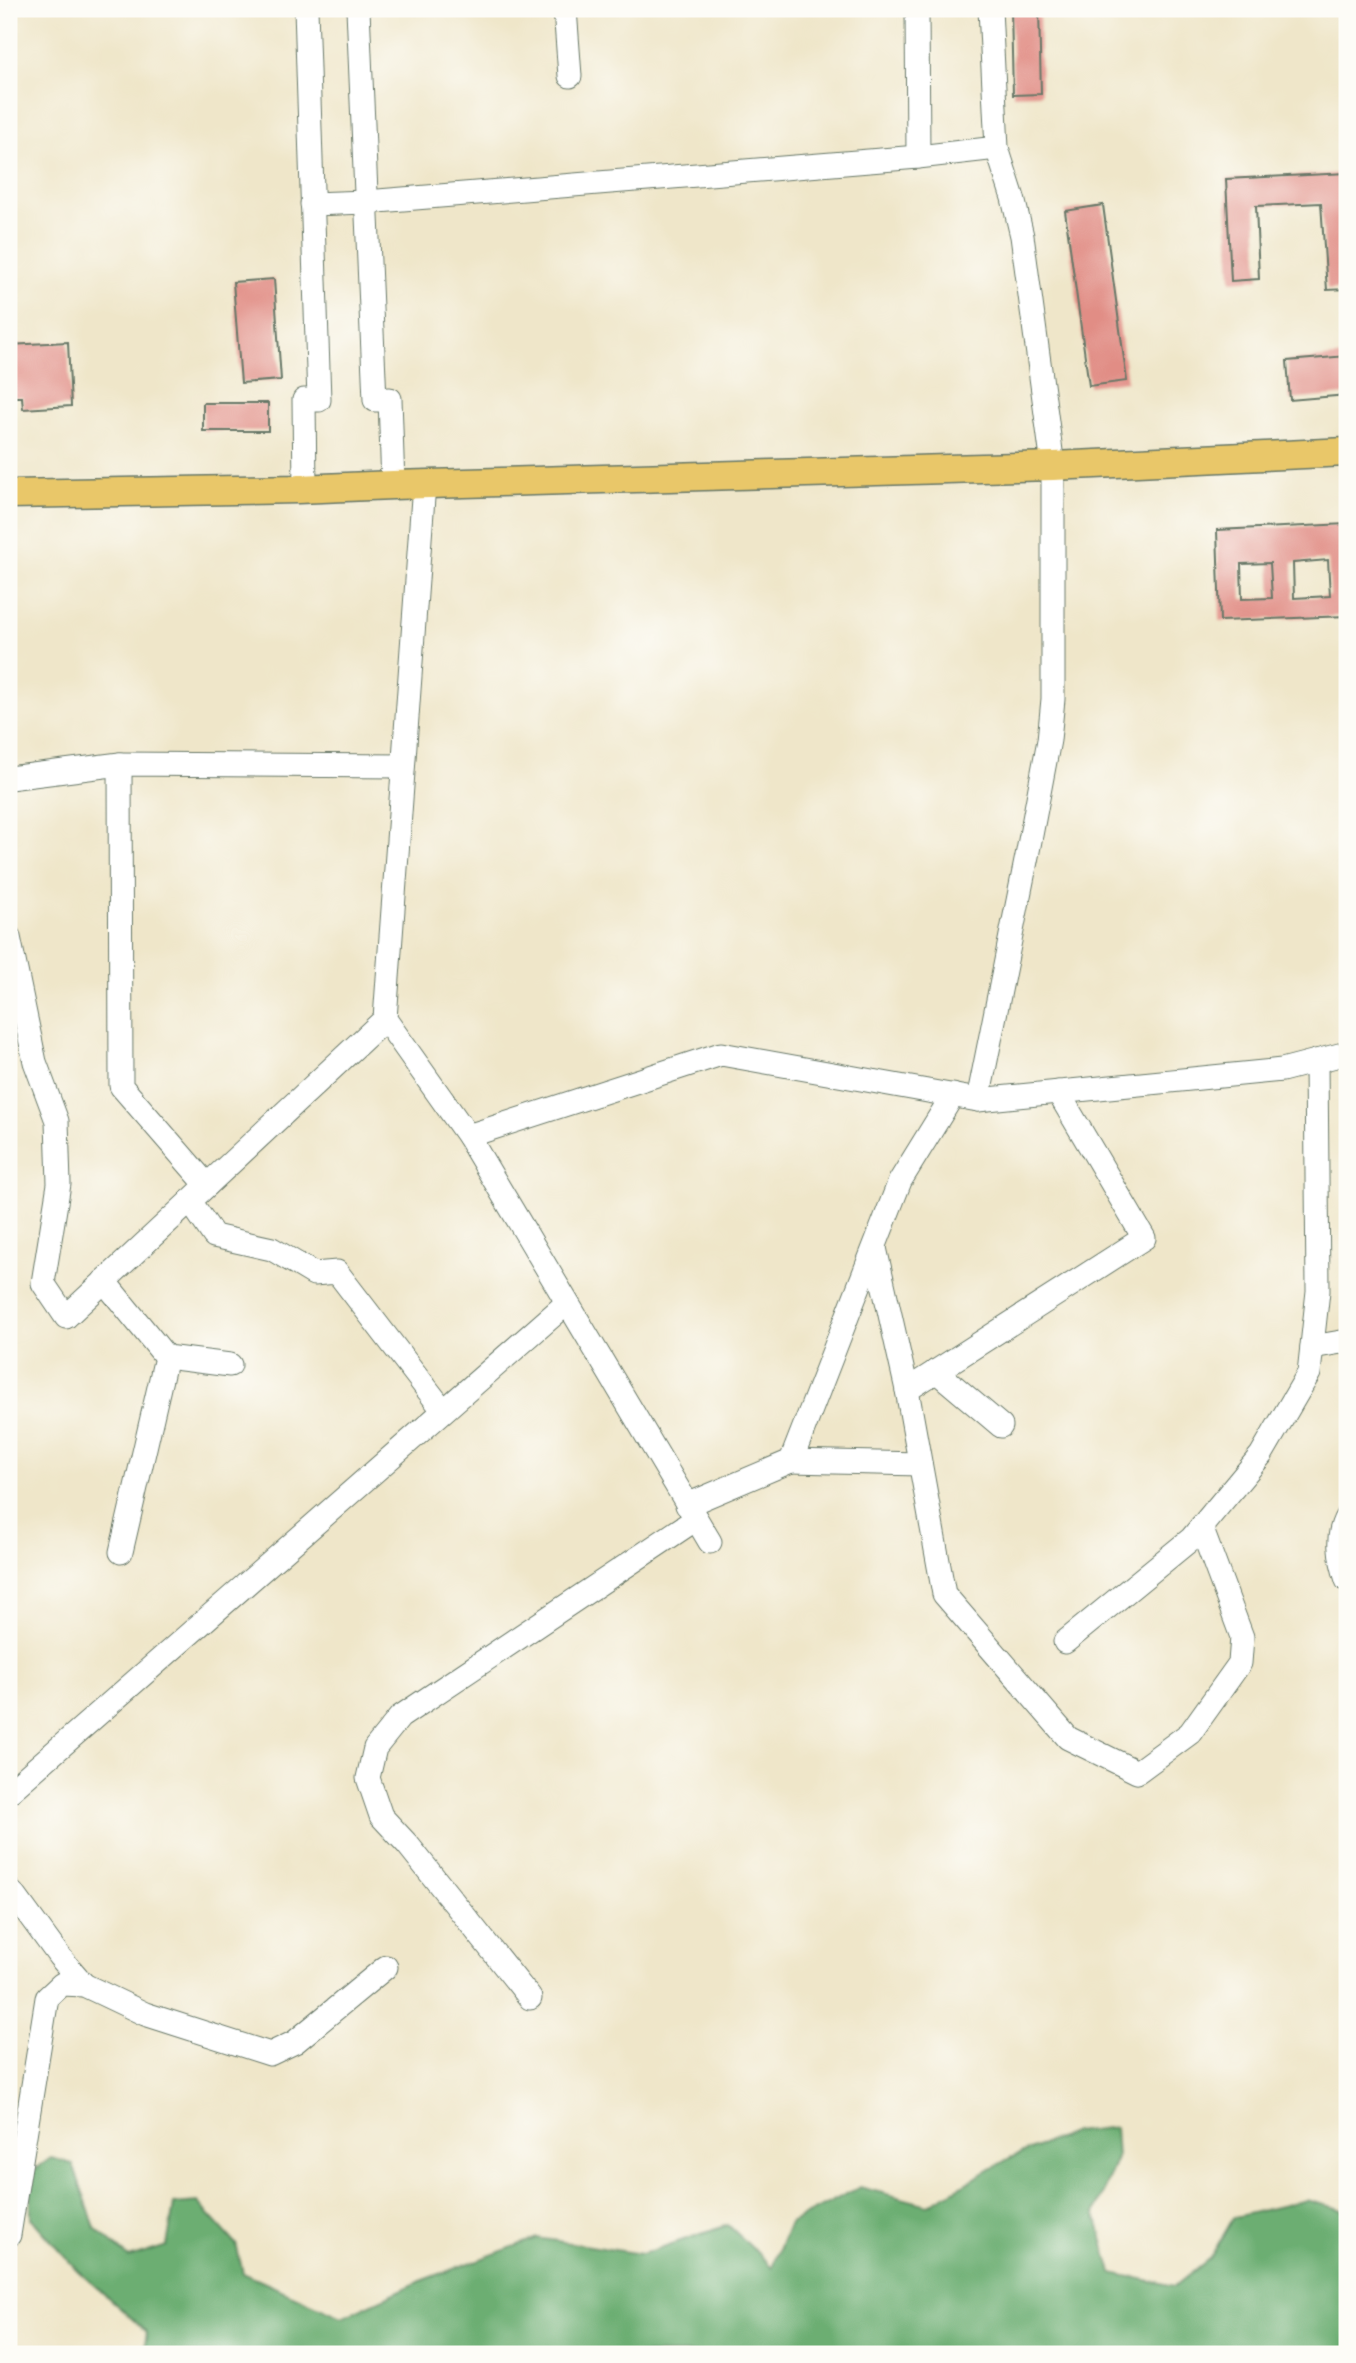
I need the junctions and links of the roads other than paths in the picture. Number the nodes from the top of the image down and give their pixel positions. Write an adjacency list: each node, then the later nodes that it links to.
1 (306, 9): 10 (street)
2 (358, 9): 9 (street)
3 (565, 9): 6 (street)
4 (917, 9): 8 (street)
5 (989, 9): 7 (street)
6 (570, 76)
7 (997, 148): 8 (street); 12 (street)
8 (918, 157): 9 (street)
9 (366, 202): 10 (street); 14 (street)
10 (313, 204): 15 (street)
11 (1347, 452): 12 (main road)
12 (1053, 466): 13 (main road); 26 (street)
13 (424, 484): 14 (main road); 18 (street)
14 (393, 485): 15 (main road)
15 (305, 489): 16 (main road)
16 (9, 495)
17 (120, 764): 18 (street); 19 (street); 28 (street)
18 (403, 766): 21 (street)
19 (9, 778)
20 (9, 937): 30 (street)
21 (385, 1019): 27 (street); 28 (street)
22 (1347, 1053): 23 (street)
23 (1316, 1061): 24 (street); 33 (street)
24 (1058, 1092): 26 (street); 36 (street)
25 (953, 1095): 26 (street); 27 (street); 29 (street)
26 (978, 1100)
27 (468, 1136): 31 (street)
28 (199, 1193): 30 (street); 38 (street)
29 (875, 1248): 37 (street); 40 (street)
30 (104, 1281): 34 (street)
31 (567, 1303): 38 (street); 42 (street)
32 (1347, 1341): 33 (street)
33 (1312, 1347): 44 (street)
34 (166, 1357): 35 (street); 46 (street)
35 (230, 1365)
36 (936, 1371): 37 (street); 39 (street)
37 (907, 1390): 41 (street)
38 (443, 1410): 49 (street)
39 (1001, 1426)
40 (791, 1461): 41 (street); 42 (street)
41 (920, 1464): 44 (street)
42 (692, 1512): 45 (street); 53 (street)
43 (1347, 1516): 47 (street)
44 (1201, 1527): 48 (street)
45 (710, 1542)
46 (121, 1552)
47 (1347, 1580)
48 (1065, 1642)
49 (9, 1792)
50 (9, 1890): 52 (street)
51 (386, 1966): 52 (street)
52 (84, 1985): 54 (street)
53 (530, 1998)
54 (9, 2235)

